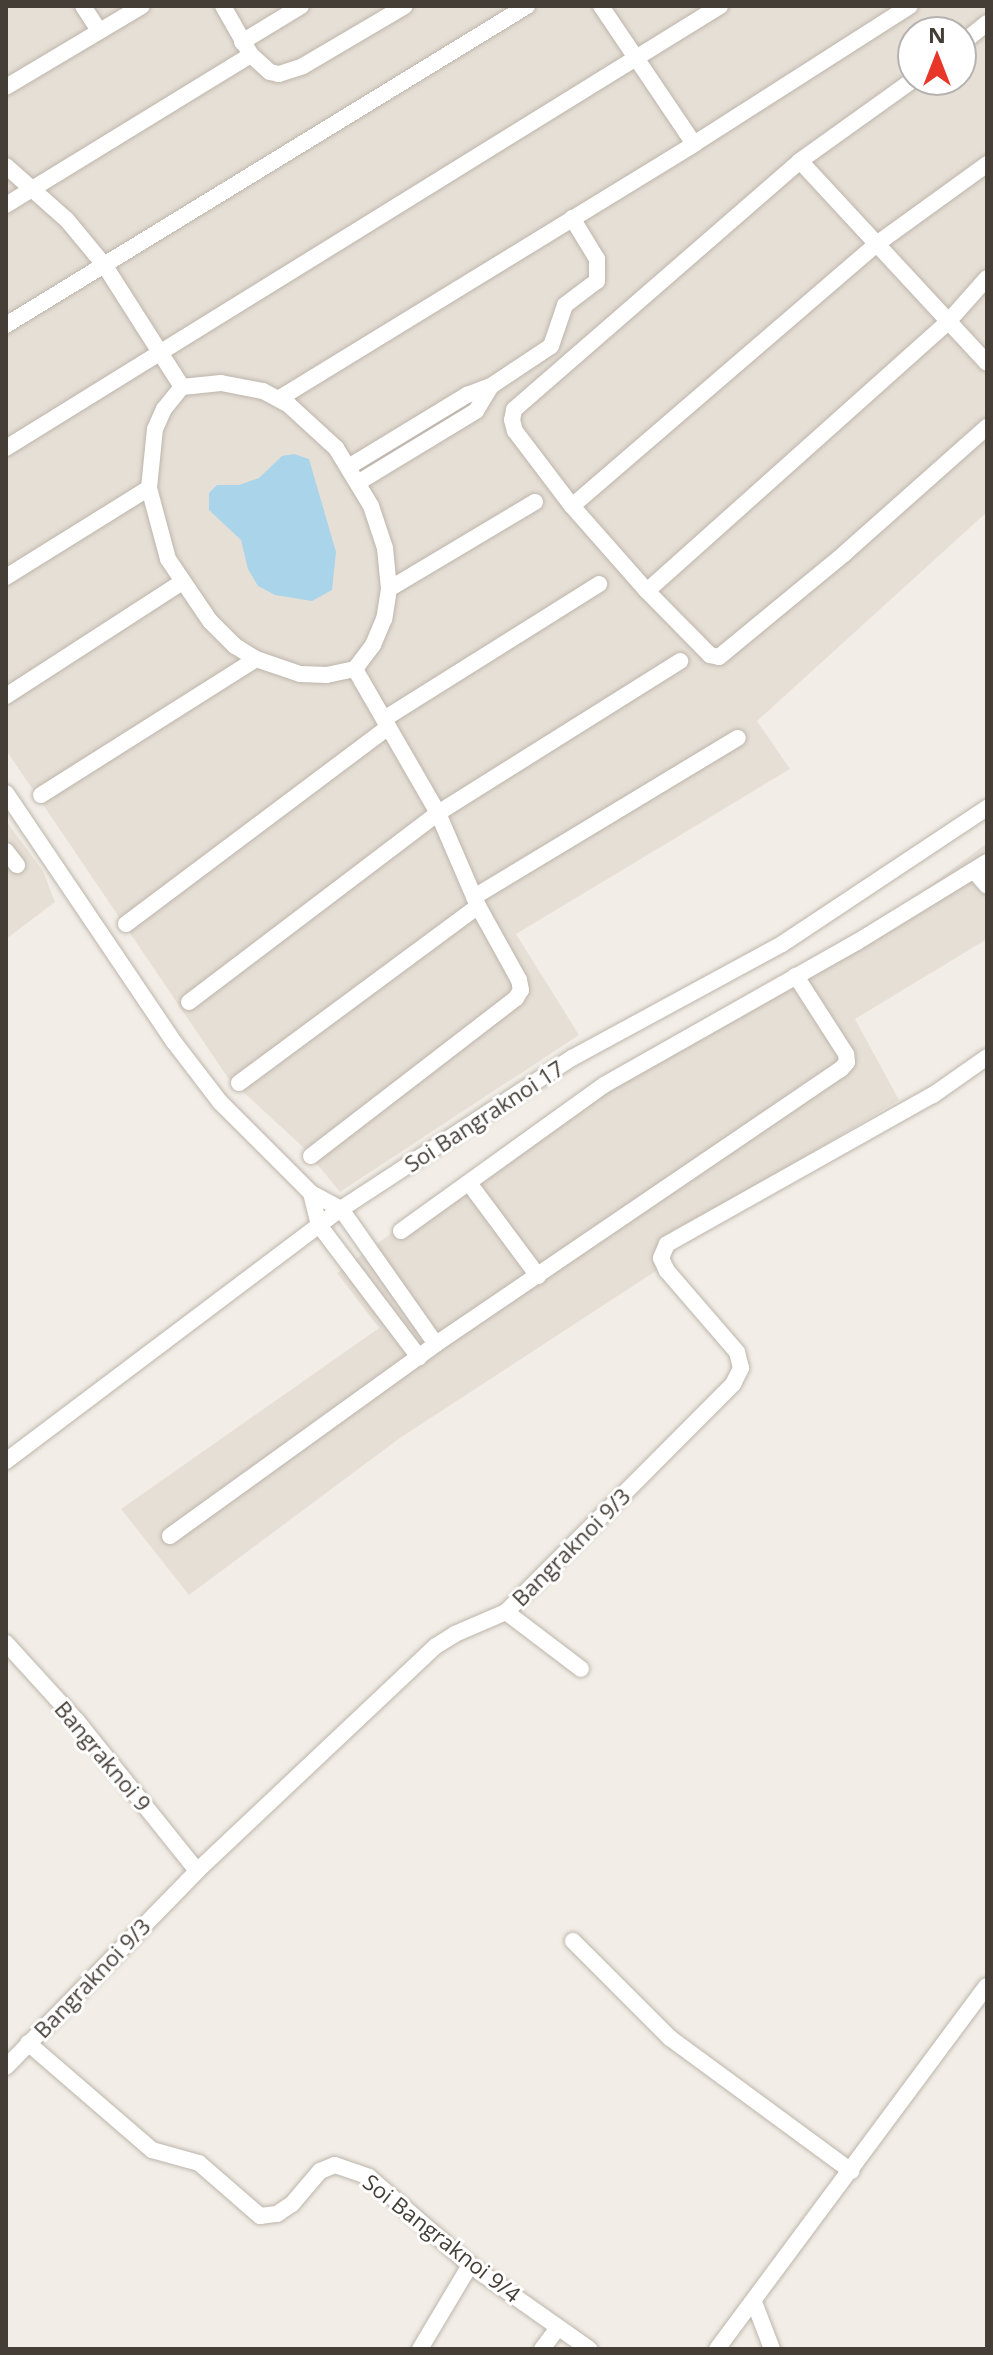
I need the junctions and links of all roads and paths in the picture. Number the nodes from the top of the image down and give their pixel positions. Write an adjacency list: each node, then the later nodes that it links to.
1 (83, 6): 10 (street)
2 (142, 6): 10 (street)
3 (223, 6): 11 (street)
4 (301, 6): 11 (street)
5 (405, 6): 11 (street)
6 (527, 6): 23 (street)
7 (601, 6): 12 (street)
8 (720, 6): 12 (street)
9 (910, 6): 15 (street)
10 (99, 31): 13 (street)
11 (247, 48): 19 (street)
12 (638, 58): 15 (street); 27 (street)
13 (6, 87)
14 (897, 91): 16 (street)
15 (694, 144): 21 (street)
16 (800, 161): 22 (street); 38 (street)
17 (987, 164): 22 (street)
18 (6, 166): 19 (street)
19 (32, 188): 20 (street); 23 (street)
20 (6, 205)
21 (572, 218): 29 (street); 31 (street)
22 (878, 243): 25 (street); 38 (street)
23 (105, 266): 26 (street); 27 (street)
24 (987, 278): 25 (street)
25 (947, 323): 28 (street); 43 (street)
26 (6, 325)
27 (160, 353): 30 (street); 33 (street)
28 (987, 363)
29 (491, 386): 34 (street); 35 (street)
30 (182, 387): 31 (street); 36 (street)
31 (280, 398): 34 (street)
32 (987, 427): 43 (street)
33 (6, 448)
34 (350, 466): 35 (street)
35 (359, 482): 42 (street)
36 (149, 488): 39 (street); 40 (street)
37 (535, 502): 42 (street)
38 (572, 506): 43 (street)
39 (6, 577)
40 (181, 583): 44 (street); 47 (street)
41 (599, 584): 48 (street)
42 (389, 589): 46 (street)
43 (647, 591)
44 (256, 659): 46 (street); 51 (street)
45 (680, 661): 53 (street)
46 (355, 669): 48 (street)
47 (6, 696)
48 (386, 723): 53 (street); 59 (street)
49 (738, 738): 58 (street)
50 (6, 793): 66 (street)
51 (41, 795)
52 (987, 808): 67 (street, Soi Bangraknoi 17)
53 (438, 813): 58 (street); 61 (street)
54 (6, 851): 55 (street)
55 (17, 865)
56 (981, 867): 57 (street); 60 (street)
57 (987, 886)
58 (476, 902): 63 (street); 64 (street)
59 (126, 924)
60 (796, 976): 65 (street); 70 (street)
61 (189, 1002)
62 (987, 1057): 75 (street, Bangraknoi 9/3)
63 (239, 1083)
64 (311, 1156)
65 (469, 1183): 69 (street); 70 (street)
66 (311, 1193): 67 (street); 68 (street)
67 (341, 1209): 68 (street, Soi Bangraknoi 17); 71 (street)
68 (319, 1225): 72 (street); 73 (street, Soi Bangraknoi 17)
69 (401, 1231)
70 (538, 1276): 71 (street)
71 (436, 1344): 72 (street)
72 (419, 1357): 74 (street)
73 (6, 1461)
74 (170, 1536)
75 (506, 1612): 77 (street); 78 (street, Bangraknoi 9/3)
76 (6, 1643): 78 (street, Bangraknoi 9)
77 (581, 1669)
78 (197, 1871): 81 (street, Bangraknoi 9/3)
79 (573, 1941): 83 (street)
80 (987, 1986): 83 (street)
81 (28, 2043): 82 (street, Bangraknoi 9/3); 84 (street, Soi Bangraknoi 9/4)
82 (6, 2067)
83 (851, 2171): 85 (street)
84 (470, 2265): 86 (street, Soi Bangraknoi 9/4); 87 (street)
85 (754, 2302): 90 (street); 91 (street)
86 (558, 2328): 88 (street); 89 (street, Soi Bangraknoi 9/4)
87 (420, 2349)
88 (542, 2349)
89 (589, 2349)
90 (717, 2349)
91 (772, 2349)

